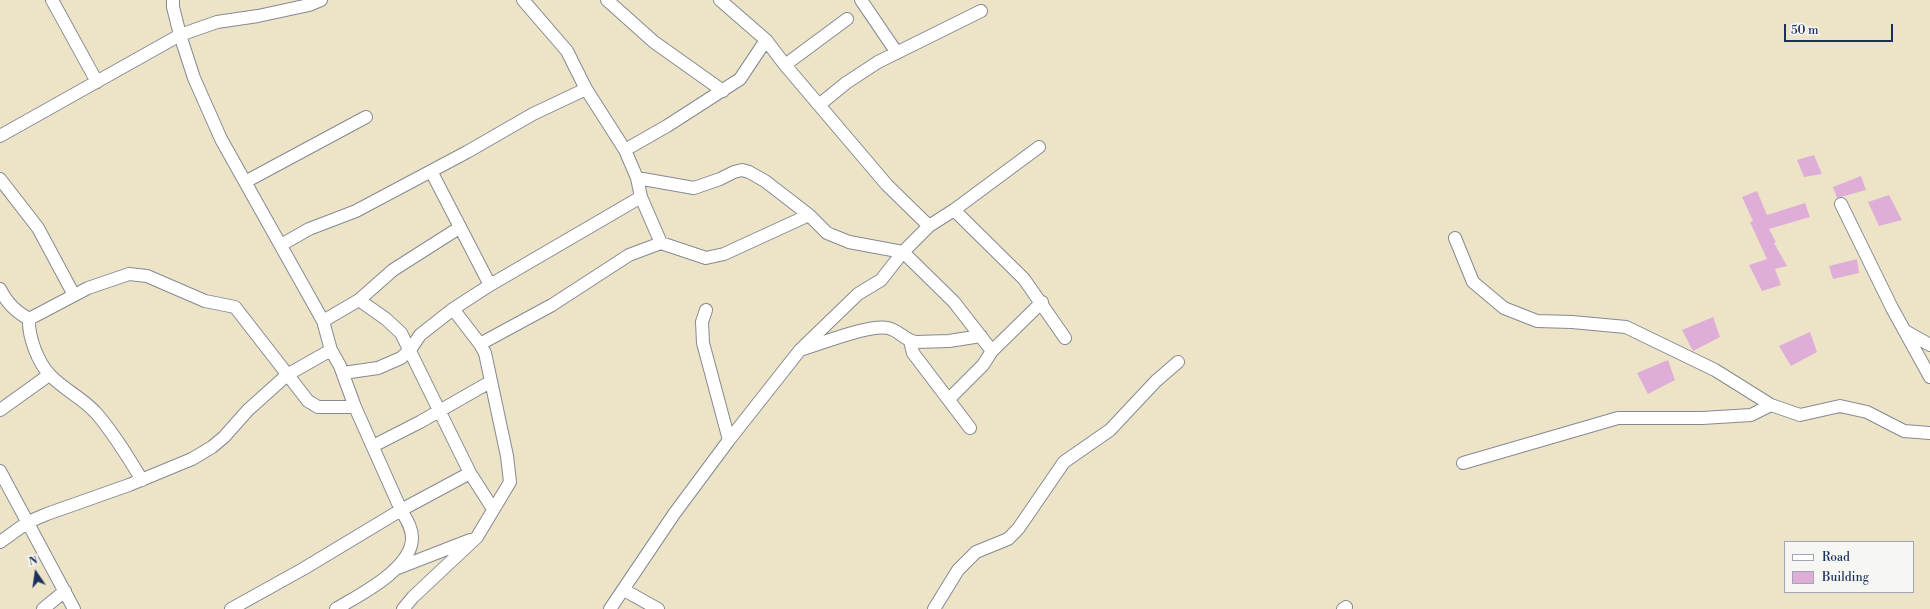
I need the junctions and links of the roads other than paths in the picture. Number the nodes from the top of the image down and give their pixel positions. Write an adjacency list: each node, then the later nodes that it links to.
1 (52, 0): 14 (street)
2 (173, 0): 10 (street)
3 (321, 0): 10 (street)
4 (523, 0): 15 (street)
5 (607, 0): 16 (street)
6 (720, 0): 11 (street)
7 (865, 1): 12 (street)
8 (981, 11): 12 (street)
9 (847, 19): 13 (street)
10 (180, 35): 14 (street); 25 (street)
11 (766, 40): 13 (street); 16 (street)
12 (897, 53): 17 (street)
13 (785, 65): 17 (street)
14 (97, 82): 19 (street)
15 (586, 89): 21 (street); 22 (street)
16 (722, 91): 21 (street)
17 (819, 105): 30 (street)
18 (366, 117): 25 (street)
19 (0, 136)
20 (1039, 147): 28 (street)
21 (625, 150): 23 (street)
22 (431, 171): 31 (street); 34 (street)
23 (637, 178): 26 (street); 29 (street)
24 (0, 179): 38 (street)
25 (245, 182): 34 (street)
26 (641, 197): 33 (street); 36 (street)
27 (1841, 204): 45 (street)
28 (954, 210): 30 (street); 40 (street)
29 (809, 214): 33 (street); 35 (street)
30 (929, 226): 35 (street)
31 (459, 228): 36 (street); 39 (street)
32 (1455, 238): 62 (street)
33 (661, 243): 49 (street)
34 (281, 245): 44 (street)
35 (904, 252): 46 (street); 53 (street)
36 (490, 285): 41 (street)
37 (0, 289): 43 (street)
38 (74, 295): 43 (street); 58 (street)
39 (360, 300): 44 (street); 52 (street)
40 (1042, 302): 47 (street); 54 (street)
41 (453, 309): 49 (street); 52 (street)
42 (706, 310): 68 (street)
43 (29, 319): 57 (street)
44 (323, 321): 51 (street)
45 (1906, 332): 50 (street); 59 (street)
46 (981, 336): 48 (street); 54 (street)
47 (1065, 338)
48 (910, 341): 53 (street); 61 (street)
49 (480, 344): 60 (street)
50 (1930, 345)
51 (331, 350): 56 (street); 58 (street)
52 (410, 350): 56 (street); 65 (street)
53 (800, 350): 68 (street)
54 (992, 351): 61 (street)
55 (1178, 362): 89 (street)
56 (343, 373): 63 (street)
57 (49, 375): 64 (street); 73 (street)
58 (287, 376): 63 (street); 73 (street)
59 (1930, 377)
60 (490, 382): 65 (street); 74 (street)
61 (949, 399): 66 (street)
62 (1771, 405): 67 (street); 70 (street)
63 (355, 407): 69 (street)
64 (0, 410)
65 (439, 411): 69 (street); 72 (street)
66 (970, 428)
67 (1930, 433)
68 (729, 440): 80 (street)
69 (373, 446): 75 (street)
70 (1463, 464)
71 (0, 471): 76 (street)
72 (470, 473): 74 (street); 75 (street)
73 (142, 480): 76 (street)
74 (493, 509): 77 (street)
75 (401, 510): 79 (street); 84 (street)
76 (28, 522): 78 (street); 81 (street)
77 (477, 537): 79 (street); 86 (street)
78 (0, 542)
79 (397, 568): 85 (street)
80 (624, 590): 87 (street); 88 (street)
81 (65, 591): 82 (street); 83 (street)
82 (43, 609)
83 (74, 609)
84 (232, 609)
85 (336, 609)
86 (403, 609)
87 (610, 609)
88 (658, 609)
89 (934, 609)

